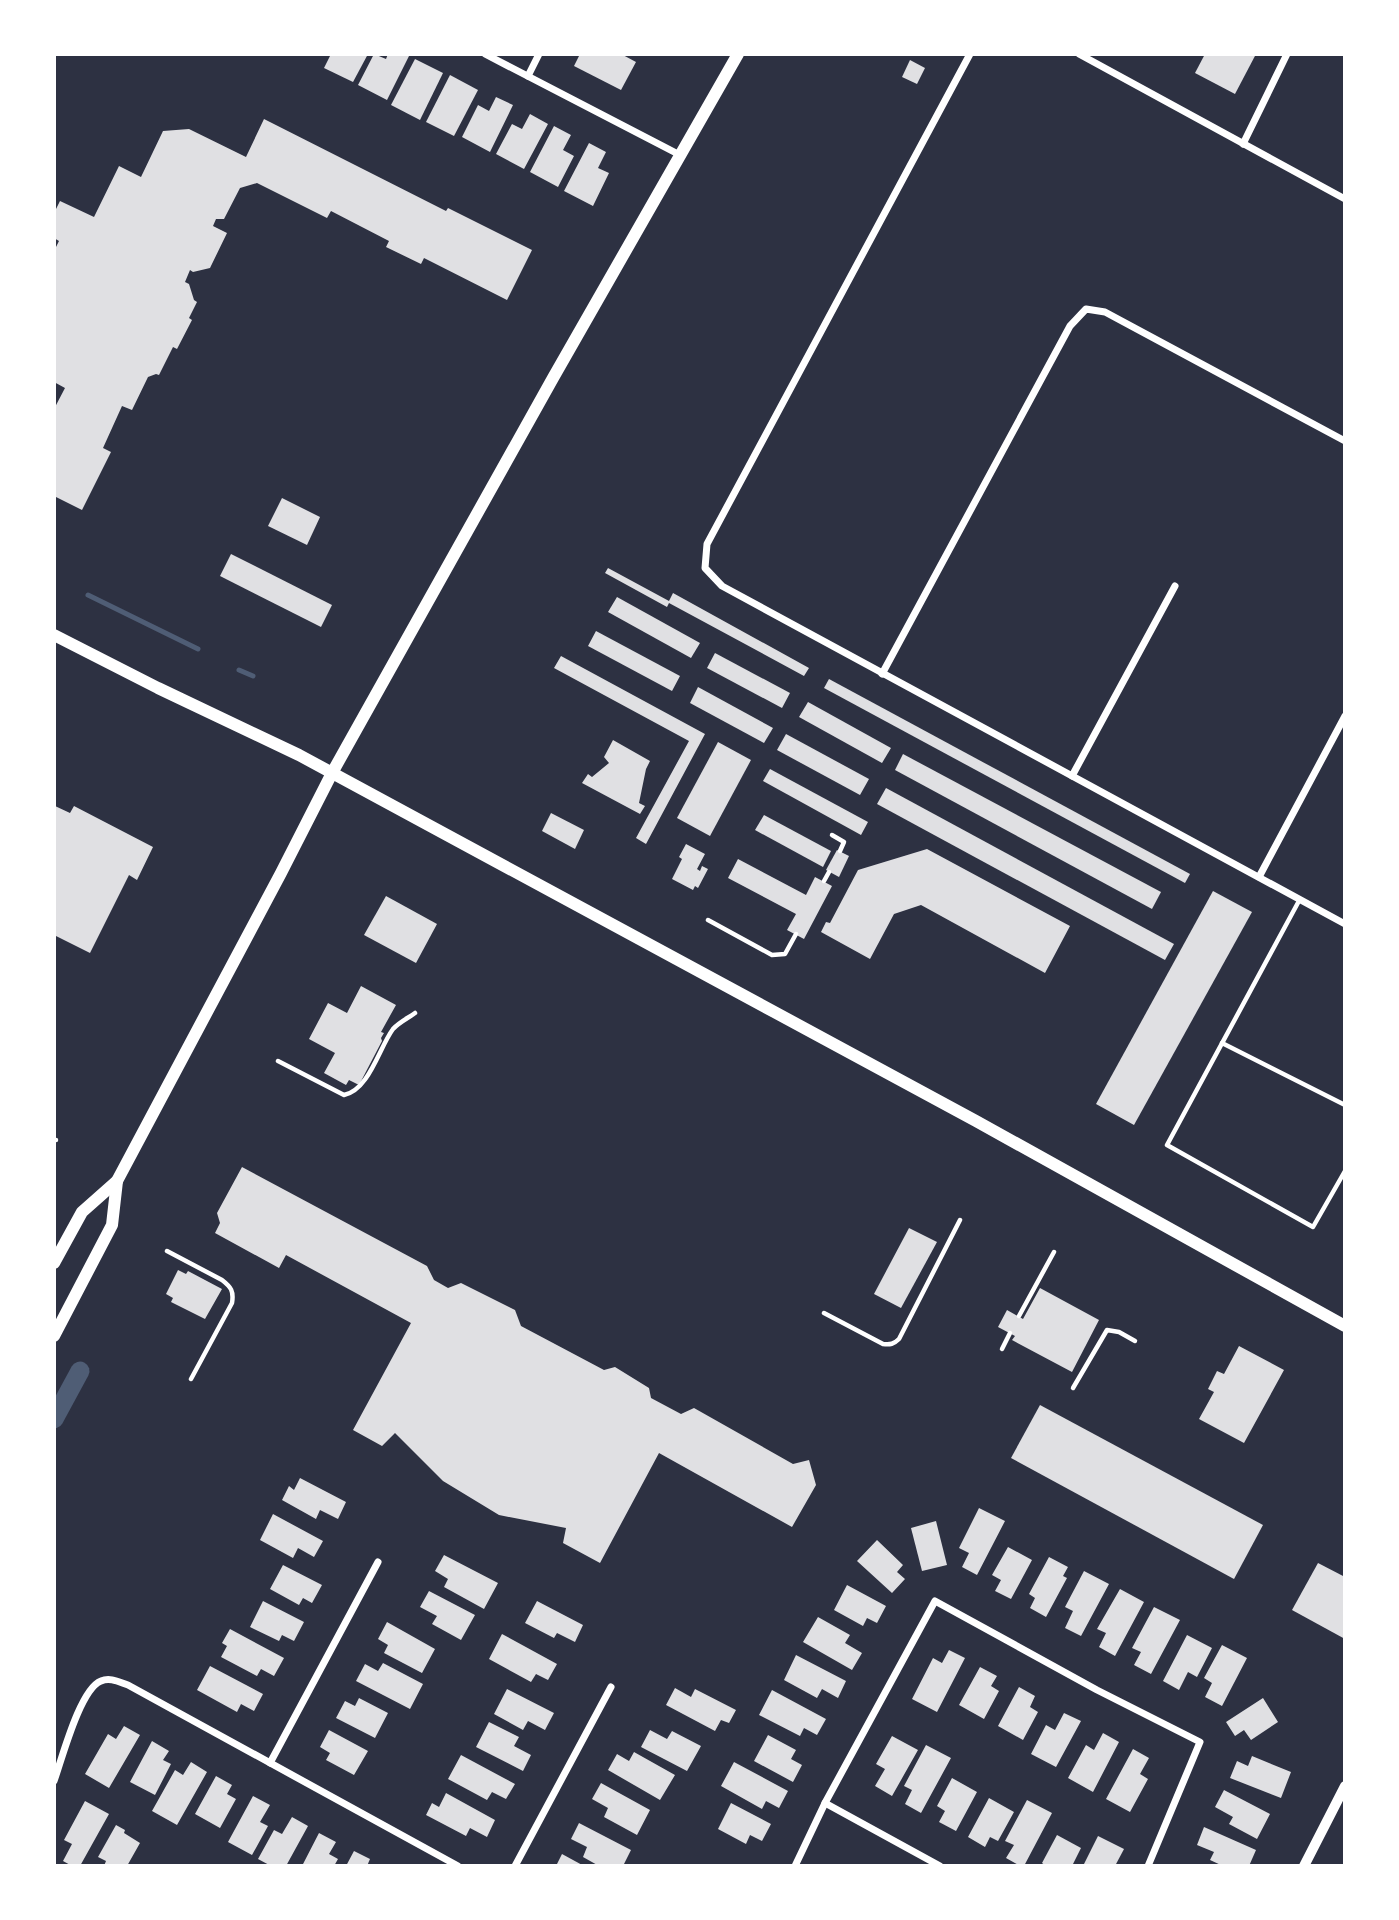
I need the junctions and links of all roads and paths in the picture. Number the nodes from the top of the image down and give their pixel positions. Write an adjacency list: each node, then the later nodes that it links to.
1 (485, 54): 7 (street)
2 (539, 54): 7 (street)
3 (738, 54): 9 (main road)
4 (970, 54): 14 (street)
5 (1079, 54): 8 (street)
6 (1287, 54): 8 (street)
7 (528, 76): 9 (street)
8 (1243, 144): 10 (street)
9 (680, 155): 16 (main road)
10 (1345, 199)
11 (1345, 441): 14 (street)
12 (1175, 586): 17 (street)
13 (54, 635): 16 (main road)
14 (882, 674): 17 (street)
15 (1345, 716): 21 (street)
16 (332, 773): 32 (main road); 39 (main road)
17 (1072, 776): 21 (street)
18 (831, 835): 19 (lane)
19 (839, 851)
20 (829, 872): 22 (lane)
21 (1259, 877): 23 (street)
22 (824, 881)
23 (1300, 899): 25 (street); 28 (lane)
24 (708, 920): 26 (lane)
25 (1345, 924)
26 (796, 934)
27 (415, 1013): 29 (lane)
28 (1222, 1043): 30 (lane); 31 (lane)
29 (278, 1060)
30 (1345, 1105)
31 (1345, 1171)
32 (117, 1181): 36 (main road); 41 (main road)
33 (960, 1220): 37 (lane)
34 (167, 1251): 44 (lane)
35 (1054, 1252): 38 (lane)
36 (54, 1263)
37 (824, 1313)
38 (1019, 1317)
39 (1345, 1326)
40 (1010, 1334): 43 (lane)
41 (54, 1336)
42 (1135, 1341): 45 (lane)
43 (1002, 1349)
44 (191, 1379)
45 (1073, 1388)
46 (378, 1562): 48 (street)
47 (611, 1687): 53 (street)
48 (270, 1763): 49 (street); 52 (street)
49 (54, 1781)
50 (1345, 1786): 57 (street)
51 (825, 1803): 54 (street); 55 (street); 56 (street)
52 (458, 1866)
53 (515, 1866)
54 (796, 1866)
55 (940, 1866)
56 (1148, 1866)
57 (1304, 1866)

